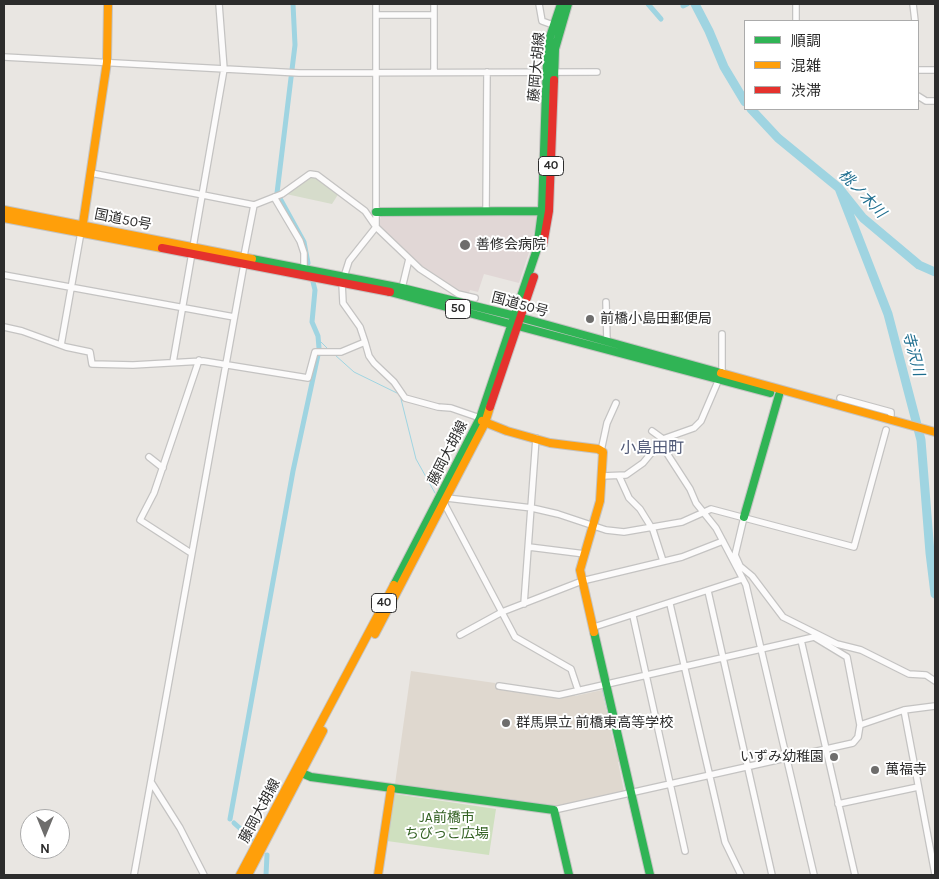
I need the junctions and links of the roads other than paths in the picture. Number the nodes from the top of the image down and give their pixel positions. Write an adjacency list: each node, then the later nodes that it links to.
1 (108, 4): 16 (main road)
2 (219, 4): 17 (street)
3 (376, 4): 10 (street)
4 (434, 4): 11 (street)
5 (539, 4): 14 (street)
6 (561, 4): 14 (main road, 藤岡大胡線 / 40)
7 (568, 4): 23 (main road, 藤岡大胡線 / 40)
8 (796, 4): 12 (street)
9 (913, 4): 13 (street)
10 (376, 15): 11 (street); 20 (street)
11 (434, 15): 21 (street)
12 (796, 20)
13 (915, 20)
14 (554, 25): 23 (main road, 藤岡大胡線 / 40)
15 (4, 57): 16 (street)
16 (107, 62): 17 (street); 27 (main road)
17 (224, 69): 20 (street); 28 (street)
18 (919, 70): 19 (street)
19 (935, 70)
20 (376, 72): 21 (street); 33 (street)
21 (434, 72): 22 (street)
22 (487, 72): 23 (street); 34 (street)
23 (550, 72): 24 (street); 32 (main road, 藤岡大胡線 / 40); 50 (main road, 藤岡大胡線 / 40)
24 (597, 72)
25 (919, 97): 26 (street)
26 (935, 101)
27 (91, 173): 28 (street); 37 (main road)
28 (204, 194): 30 (street); 38 (street)
29 (274, 198): 30 (street); 36 (street); 41 (street)
30 (254, 205): 40 (street)
31 (4, 210): 37 (main road, 国道50号 / 50)
32 (542, 211): 34 (main road); 50 (main road, 藤岡大胡線 / 40)
33 (376, 212): 34 (main road); 36 (street)
34 (486, 212)
35 (4, 218): 37 (main road, 国道50号 / 50)
36 (376, 227): 39 (street); 43 (street)
37 (82, 228): 38 (main road, 国道50号 / 50); 44 (street)
38 (194, 250): 40 (main road, 国道50号 / 50); 48 (street)
39 (409, 259): 45 (street); 46 (street)
40 (244, 260): 41 (main road, 国道50号 / 50); 43 (main road, 国道50号 / 50); 49 (street)
41 (304, 267): 43 (main road, 国道50号 / 50)
42 (4, 275): 44 (street)
43 (343, 279): 45 (main road, 国道50号 / 50); 50 (main road, 国道50号 / 50); 54 (street)
44 (72, 287): 48 (street); 55 (street)
45 (402, 288): 50 (main road, 国道50号 / 50)
46 (475, 298)
47 (606, 302): 53 (street)
48 (183, 308): 49 (street); 57 (street)
49 (234, 317): 58 (street)
50 (517, 321): 53 (main road, 国道50号 / 50); 59 (main road, 国道50号 / 50); 64 (main road, 藤岡大胡線 / 40)
51 (4, 327): 55 (street)
52 (722, 334): 59 (street)
53 (607, 341): 59 (main road, 国道50号 / 50)
54 (365, 342): 58 (street); 64 (street)
55 (61, 346): 57 (street)
56 (200, 360): 57 (street); 58 (street); 74 (street)
57 (173, 362)
58 (225, 363): 85 (street)
59 (720, 376): 60 (main road, 国道50号 / 50); 65 (main road, 国道50号 / 50); 71 (street)
60 (778, 395): 65 (main road, 国道50号 / 50); 80 (main road)
61 (840, 398): 63 (street)
62 (616, 403): 72 (street)
63 (891, 415)
64 (482, 420): 70 (main road); 77 (main road, 藤岡大胡線 / 40); 114 (main road, 藤岡大胡線 / 40)
65 (905, 426): 69 (main road, 国道50号 / 50)
66 (886, 430): 80 (street)
67 (652, 432): 71 (street)
68 (935, 432): 69 (main road, 国道50号 / 50)
69 (929, 434)
70 (536, 438): 72 (main road); 78 (street)
71 (663, 439): 76 (street); 79 (street)
72 (601, 451): 75 (main road)
73 (149, 457): 74 (street)
74 (163, 468): 85 (street)
75 (602, 476): 76 (street); 81 (main road)
76 (619, 476): 82 (street)
77 (446, 500): 78 (street); 94 (street); 114 (main road, 藤岡大胡線 / 40)
78 (532, 508): 81 (street); 84 (street)
79 (704, 513): 80 (street); 82 (street); 83 (street)
80 (744, 517): 90 (street)
81 (594, 526): 82 (street); 86 (main road)
82 (651, 528): 87 (street)
83 (723, 540): 87 (street); 88 (street)
84 (529, 547): 86 (street); 92 (street)
85 (191, 554): 116 (street)
86 (585, 554): 89 (main road)
87 (663, 561): 89 (street)
88 (742, 579): 90 (street); 91 (street); 100 (street)
89 (582, 581): 92 (street); 96 (main road)
90 (762, 590): 98 (street)
91 (708, 591): 93 (street); 101 (street)
92 (524, 604): 94 (street)
93 (670, 604): 95 (street); 102 (street)
94 (502, 612): 97 (street); 107 (street)
95 (633, 616): 96 (street); 103 (street)
96 (594, 627): 105 (main road)
97 (460, 635)
98 (815, 636): 99 (street); 104 (street); 110 (street)
99 (801, 640): 100 (street); 111 (street)
100 (761, 651): 101 (street); 112 (street)
101 (723, 659): 102 (street); 113 (street)
102 (685, 667): 103 (street); 115 (street)
103 (646, 676): 105 (street); 117 (street)
104 (935, 681)
105 (606, 684): 107 (street); 120 (main road)
106 (499, 686): 107 (street)
107 (578, 690)
108 (935, 706): 109 (street)
109 (904, 710): 110 (street); 118 (street)
110 (860, 725): 111 (street)
111 (826, 750): 112 (street); 121 (street)
112 (786, 758): 113 (street); 134 (street)
113 (748, 768): 115 (street); 133 (street)
114 (298, 772): 119 (main road); 127 (main road, 藤岡大胡線 / 40); 128 (main road, 藤岡大胡線 / 40)
115 (711, 777): 117 (street); 132 (street)
116 (151, 782): 125 (street); 126 (street)
117 (670, 786): 120 (street); 123 (street)
118 (918, 787): 121 (street); 124 (street)
119 (391, 789): 122 (main road); 129 (main road)
120 (631, 794): 122 (street); 131 (main road)
121 (838, 804): 135 (street)
122 (554, 810): 130 (main road)
123 (685, 851)
124 (935, 874)
125 (134, 875)
126 (204, 875)
127 (240, 875)
128 (248, 875)
129 (378, 875)
130 (569, 875)
131 (650, 875)
132 (741, 875)
133 (772, 875)
134 (814, 875)
135 (855, 875)

